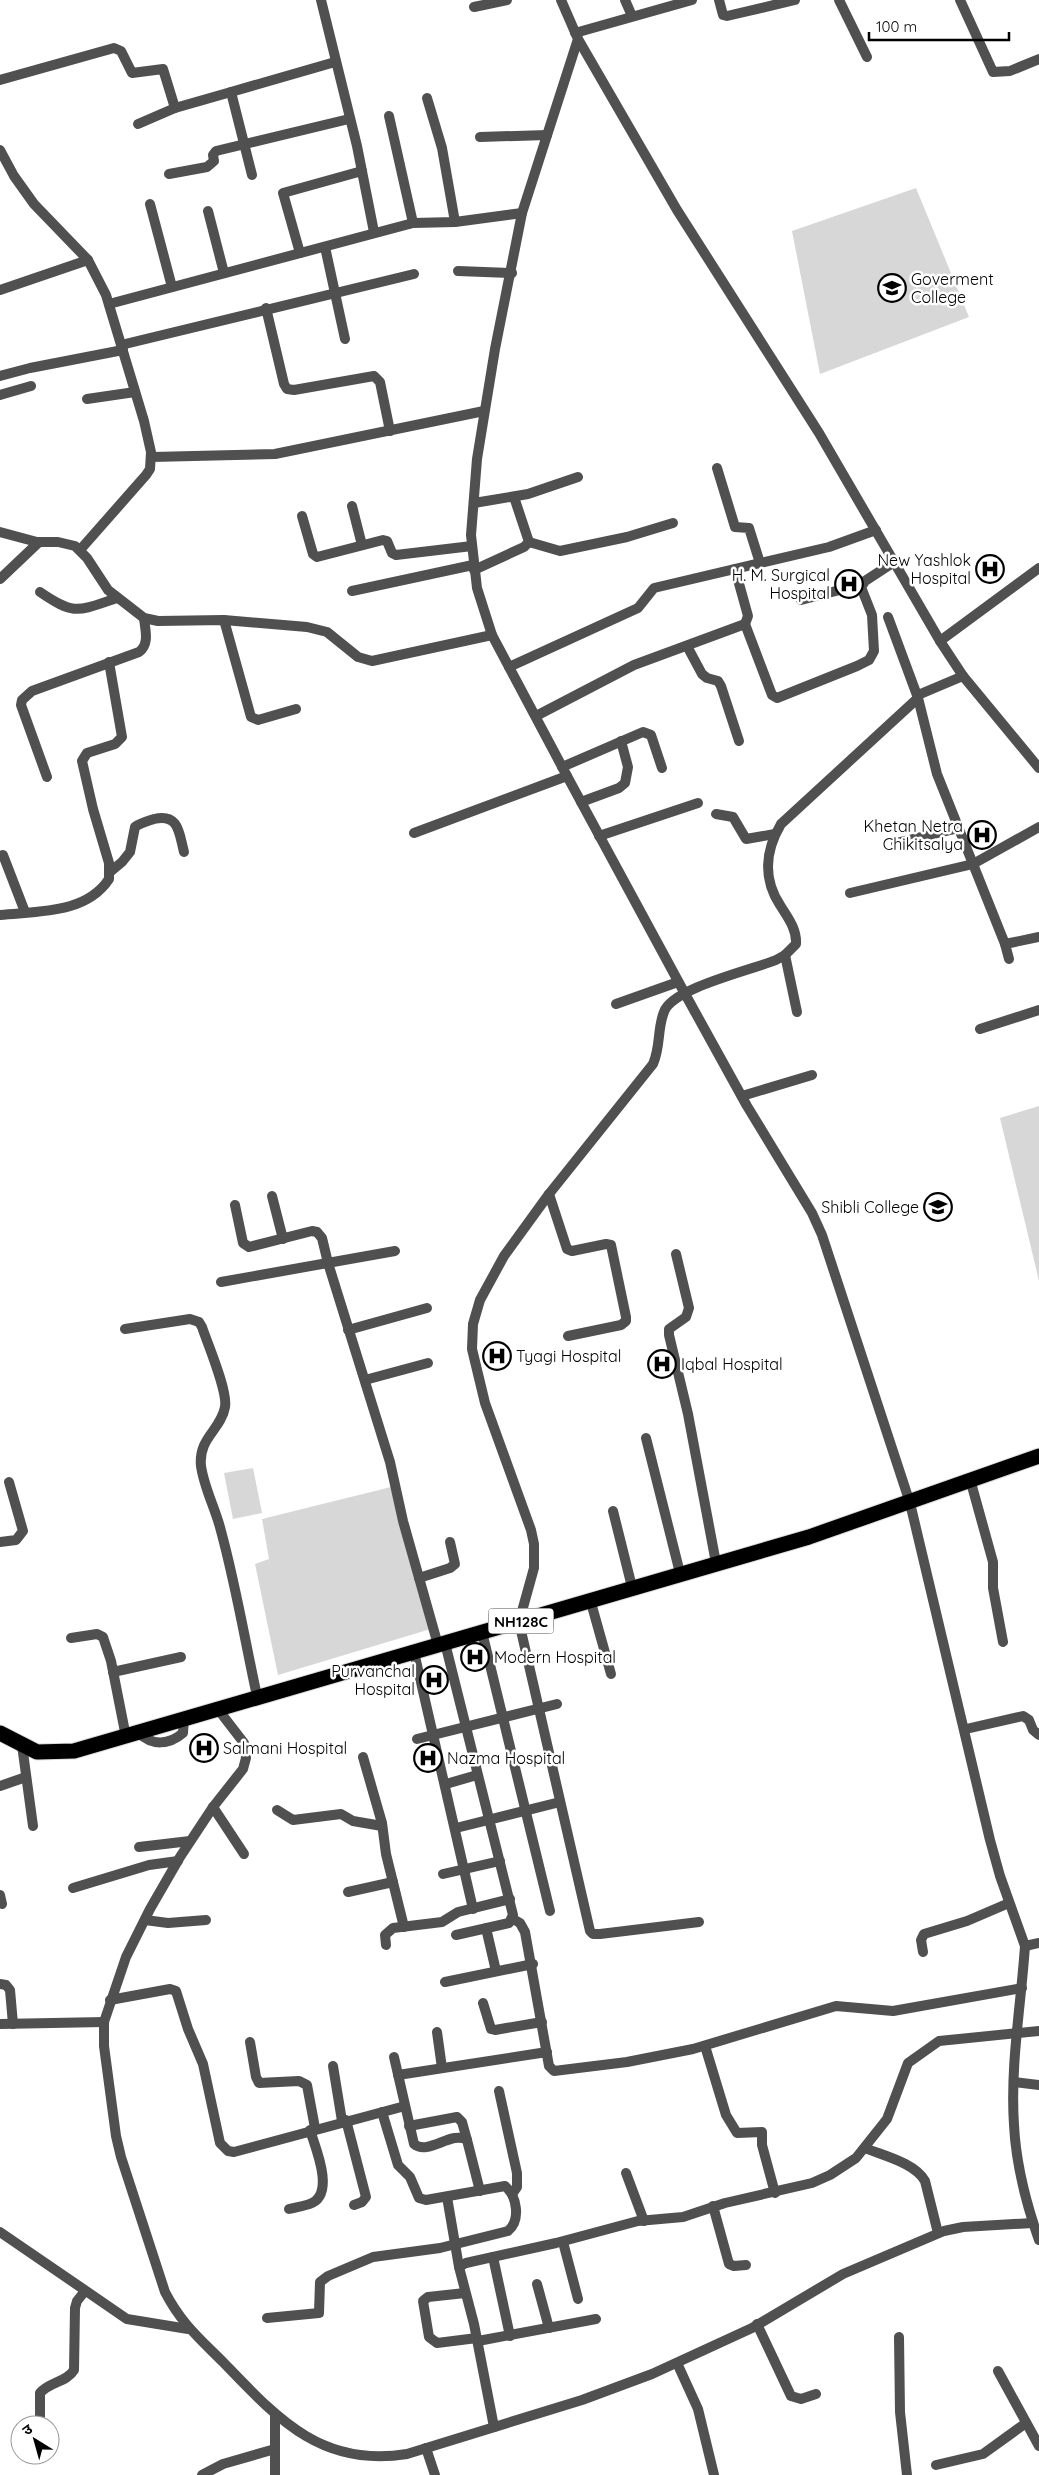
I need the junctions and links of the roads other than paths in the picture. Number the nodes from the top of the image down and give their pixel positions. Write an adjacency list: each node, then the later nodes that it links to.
1 (321, 0): 16 (street)
2 (508, 0): 11 (street)
3 (562, 0): 13 (street)
4 (625, 0): 12 (street)
5 (692, 0): 10 (street)
6 (719, 0): 7 (street)
7 (795, 0)
8 (839, 0): 14 (street)
9 (960, 0): 15 (street)
10 (669, 3): 12 (street)
11 (474, 8)
12 (632, 16): 13 (street)
13 (577, 36): 24 (street); 68 (street)
14 (867, 57)
15 (1039, 59)
16 (335, 62): 18 (street); 22 (street)
17 (0, 80): 20 (street)
18 (231, 92): 20 (street); 26 (street)
19 (427, 98): 34 (street)
20 (175, 108): 23 (street)
21 (389, 116): 35 (street)
22 (349, 119): 26 (street); 28 (street)
23 (138, 124)
24 (547, 135): 25 (street); 33 (street)
25 (480, 137)
26 (244, 145): 29 (street); 30 (street)
27 (0, 150): 39 (street)
28 (362, 172): 36 (street); 38 (street)
29 (169, 174)
30 (252, 174)
31 (150, 204): 44 (street)
32 (208, 211): 41 (street)
33 (522, 213): 34 (street); 42 (street)
34 (455, 222): 35 (street)
35 (413, 223): 36 (street)
36 (374, 232): 37 (street)
37 (325, 247): 38 (street); 46 (street)
38 (300, 253): 41 (street)
39 (88, 260): 45 (street); 47 (street)
40 (458, 271): 42 (street)
41 (224, 273): 44 (street)
42 (512, 273): 58 (street)
43 (414, 274): 46 (street)
44 (172, 287): 47 (street)
45 (0, 290)
46 (336, 291): 48 (street); 49 (street)
47 (109, 304): 50 (street)
48 (266, 308): 50 (street); 59 (street)
49 (345, 339)
50 (122, 347): 51 (street); 55 (street)
51 (15, 372): 52 (street); 54 (street)
52 (0, 376)
53 (31, 386): 54 (street)
54 (18, 389): 56 (street)
55 (136, 392): 57 (street); 60 (street)
56 (0, 395)
57 (87, 400)
58 (484, 411): 59 (street); 64 (street)
59 (390, 430): 60 (street)
60 (152, 457): 74 (street)
61 (717, 468): 76 (street)
62 (578, 477): 63 (street)
63 (514, 497): 64 (street); 71 (street)
64 (474, 503): 73 (street)
65 (352, 506): 72 (street)
66 (302, 516): 72 (street)
67 (673, 523): 71 (street)
68 (876, 530): 75 (street); 76 (street)
69 (0, 532): 70 (street)
70 (39, 542): 74 (street); 80 (street)
71 (529, 542): 77 (street)
72 (362, 545): 73 (street)
73 (472, 546): 77 (street)
74 (80, 550): 84 (street)
75 (894, 562): 81 (street); 91 (street)
76 (760, 563): 79 (street)
77 (474, 567): 82 (street); 90 (street)
78 (1039, 568): 91 (street)
79 (735, 569): 89 (street); 94 (street)
80 (0, 579)
81 (862, 584): 85 (street); 89 (street)
82 (352, 591)
83 (40, 592): 84 (street)
84 (117, 598): 87 (street)
85 (801, 600)
86 (888, 617): 96 (street)
87 (144, 618): 88 (street); 93 (street)
88 (224, 620): 90 (street); 97 (street)
89 (745, 624): 92 (street)
90 (492, 635): 94 (street)
91 (940, 641): 95 (street)
92 (687, 646): 98 (street); 100 (street)
93 (109, 662): 104 (street); 117 (street)
94 (509, 667): 98 (street)
95 (963, 676): 96 (street); 102 (street)
96 (918, 698): 109 (street); 111 (street)
97 (296, 710)
98 (536, 716): 103 (street)
99 (621, 740): 101 (street); 103 (street); 105 (street)
100 (738, 742)
101 (662, 768)
102 (1039, 768)
103 (564, 771): 105 (street); 110 (street)
104 (47, 777)
105 (581, 802): 112 (street)
106 (698, 802): 112 (street)
107 (716, 814): 111 (street)
108 (1039, 827): 116 (street)
109 (959, 828): 113 (street); 116 (street)
110 (414, 833)
111 (775, 834): 123 (street)
112 (599, 836): 125 (street)
113 (896, 844)
114 (184, 852): 117 (street)
115 (3, 855): 119 (street)
116 (973, 864): 118 (street); 122 (street)
117 (110, 872): 119 (street)
118 (850, 893)
119 (24, 912): 120 (street)
120 (0, 915)
121 (1039, 937): 122 (street)
122 (1005, 944): 124 (street)
123 (785, 955): 126 (street); 129 (street)
124 (1009, 959)
125 (678, 982): 126 (street); 127 (street)
126 (684, 992): 132 (street); 133 (street)
127 (616, 1004)
128 (1039, 1010): 130 (street)
129 (797, 1012)
130 (980, 1029)
131 (812, 1075): 132 (street)
132 (742, 1096): 151 (street)
133 (549, 1194): 144 (street); 160 (street)
134 (272, 1196): 136 (street)
135 (235, 1205): 136 (street)
136 (283, 1239): 139 (street)
137 (395, 1251): 139 (street)
138 (676, 1254): 155 (street)
139 (328, 1263): 140 (street); 143 (street)
140 (221, 1282)
141 (427, 1308): 143 (street)
142 (125, 1329): 169 (street)
143 (348, 1330): 146 (street)
144 (568, 1336)
145 (428, 1364): 146 (street)
146 (365, 1380): 157 (street)
147 (646, 1438): 156 (street)
148 (1039, 1456): 149 (highway, NH128C)
149 (970, 1479): 151 (highway, NH128C); 163 (street)
150 (9, 1482): 153 (street)
151 (910, 1503): 155 (highway, NH128C); 175 (street)
152 (613, 1511): 158 (street)
153 (0, 1542)
154 (450, 1542): 157 (street)
155 (716, 1563): 156 (highway, NH128C)
156 (680, 1573): 158 (highway, NH128C)
157 (419, 1578): 164 (street)
158 (632, 1587): 159 (highway, NH128C)
159 (590, 1599): 160 (highway, NH128C); 168 (street)
160 (519, 1622): 161 (highway, NH128C); 172 (street)
161 (482, 1632): 164 (highway, NH128C); 173 (street)
162 (71, 1638): 167 (street)
163 (1003, 1642)
164 (441, 1644): 165 (highway, NH128C); 174 (street)
165 (414, 1652): 169 (highway, NH128C); 178 (street)
166 (181, 1657): 167 (street)
167 (113, 1672): 177 (street)
168 (611, 1674)
169 (257, 1696): 171 (highway, NH128C)
170 (557, 1704): 172 (street)
171 (217, 1708): 177 (highway, NH128C); 188 (street)
172 (538, 1709): 173 (street); 187 (street)
173 (503, 1718): 174 (street); 190 (street)
174 (464, 1727): 178 (street); 183 (street)
175 (966, 1729): 179 (street); 206 (street)
176 (0, 1733): 181 (highway, NH128C)
177 (133, 1735): 181 (highway, NH128C)
178 (434, 1735): 180 (street); 185 (street)
179 (1039, 1735)
180 (417, 1739)
181 (22, 1746): 184 (street)
182 (363, 1757): 193 (street)
183 (477, 1776): 185 (street); 191 (street)
184 (26, 1777): 186 (street); 192 (street)
185 (446, 1784): 194 (street)
186 (0, 1786)
187 (560, 1802): 190 (street); 212 (street)
188 (213, 1807): 195 (street); 197 (street)
189 (277, 1810): 193 (street)
190 (526, 1811): 191 (street); 208 (street)
191 (489, 1820): 194 (street); 199 (street)
192 (33, 1826)
193 (382, 1826): 202 (street)
194 (456, 1828): 200 (street)
195 (190, 1841): 196 (street); 198 (street)
196 (139, 1847)
197 (244, 1854)
198 (178, 1861): 203 (street); 210 (street)
199 (500, 1862): 200 (street); 205 (street)
200 (465, 1869): 201 (street); 207 (street)
201 (443, 1874)
202 (393, 1882): 204 (street); 213 (street)
203 (73, 1888)
204 (348, 1892)
205 (510, 1899): 207 (street); 209 (street)
206 (1009, 1902): 218 (street); 219 (street)
207 (473, 1909): 213 (street)
208 (550, 1912)
209 (513, 1919): 214 (street); 220 (street)
210 (145, 1920): 211 (street); 225 (street)
211 (206, 1920)
212 (699, 1922)
213 (404, 1927): 217 (street)
214 (486, 1928): 215 (street); 221 (street)
215 (456, 1935)
216 (1039, 1943): 218 (street)
217 (386, 1945)
218 (1025, 1946): 224 (street)
219 (923, 1952)
220 (533, 1964): 221 (street); 228 (street)
221 (496, 1971): 222 (street)
222 (445, 1982)
223 (0, 1984): 230 (street)
224 (1022, 1988): 231 (street); 235 (street)
225 (110, 2000): 227 (street); 248 (street)
226 (484, 2003): 228 (street)
227 (104, 2022): 230 (street); 277 (street)
228 (542, 2022): 236 (street)
229 (0, 2024): 230 (street)
230 (13, 2024)
231 (1018, 2031): 232 (street); 241 (street); 250 (street)
232 (1039, 2031)
233 (437, 2032): 239 (street)
234 (250, 2042): 248 (street)
235 (705, 2046): 236 (street); 253 (street)
236 (547, 2052): 239 (street)
237 (394, 2057): 240 (street)
238 (333, 2066): 246 (street)
239 (442, 2068): 240 (street)
240 (398, 2074): 244 (street)
241 (1014, 2082): 242 (street); 260 (street)
242 (1039, 2085)
243 (499, 2091): 254 (street)
244 (405, 2106): 245 (street); 247 (street)
245 (382, 2112): 246 (street); 255 (street)
246 (344, 2121): 248 (street); 256 (street)
247 (409, 2126): 249 (street); 249 (street)
248 (312, 2129): 258 (street)
249 (467, 2140): 252 (street)
250 (865, 2148): 253 (street); 262 (street)
251 (626, 2173): 259 (street)
252 (480, 2191): 254 (street); 255 (street)
253 (775, 2193): 257 (street)
254 (512, 2194): 265 (street)
255 (446, 2197): 265 (street)
256 (354, 2205)
257 (713, 2206): 259 (street); 267 (street)
258 (289, 2209)
259 (644, 2220): 264 (street)
260 (1033, 2223): 262 (street); 263 (street)
261 (0, 2232): 270 (street)
262 (938, 2233): 275 (street)
263 (1039, 2240)
264 (563, 2242): 266 (street); 272 (street)
265 (454, 2245): 268 (street); 273 (street)
266 (493, 2257): 268 (street); 278 (street)
267 (746, 2265)
268 (459, 2267): 271 (street)
269 (537, 2284): 276 (street)
270 (85, 2291): 277 (street); 284 (street)
271 (465, 2293): 280 (street); 280 (street)
272 (578, 2299)
273 (267, 2318)
274 (596, 2319): 276 (street)
275 (757, 2324): 281 (street); 283 (street)
276 (549, 2328): 278 (street)
277 (188, 2329): 285 (street)
278 (510, 2336): 280 (street)
279 (900, 2337): 296 (street)
280 (478, 2339): 287 (street)
281 (677, 2363): 287 (street); 295 (street)
282 (998, 2371): 286 (street)
283 (816, 2394)
284 (40, 2415)
285 (275, 2415): 289 (street); 290 (street)
286 (1026, 2423): 288 (street); 291 (street)
287 (494, 2427): 289 (street)
288 (1039, 2446)
289 (426, 2448): 294 (street)
290 (275, 2449): 292 (street); 293 (street)
291 (936, 2466)
292 (202, 2475)
293 (275, 2475)
294 (435, 2475)
295 (714, 2475)
296 (907, 2475)

